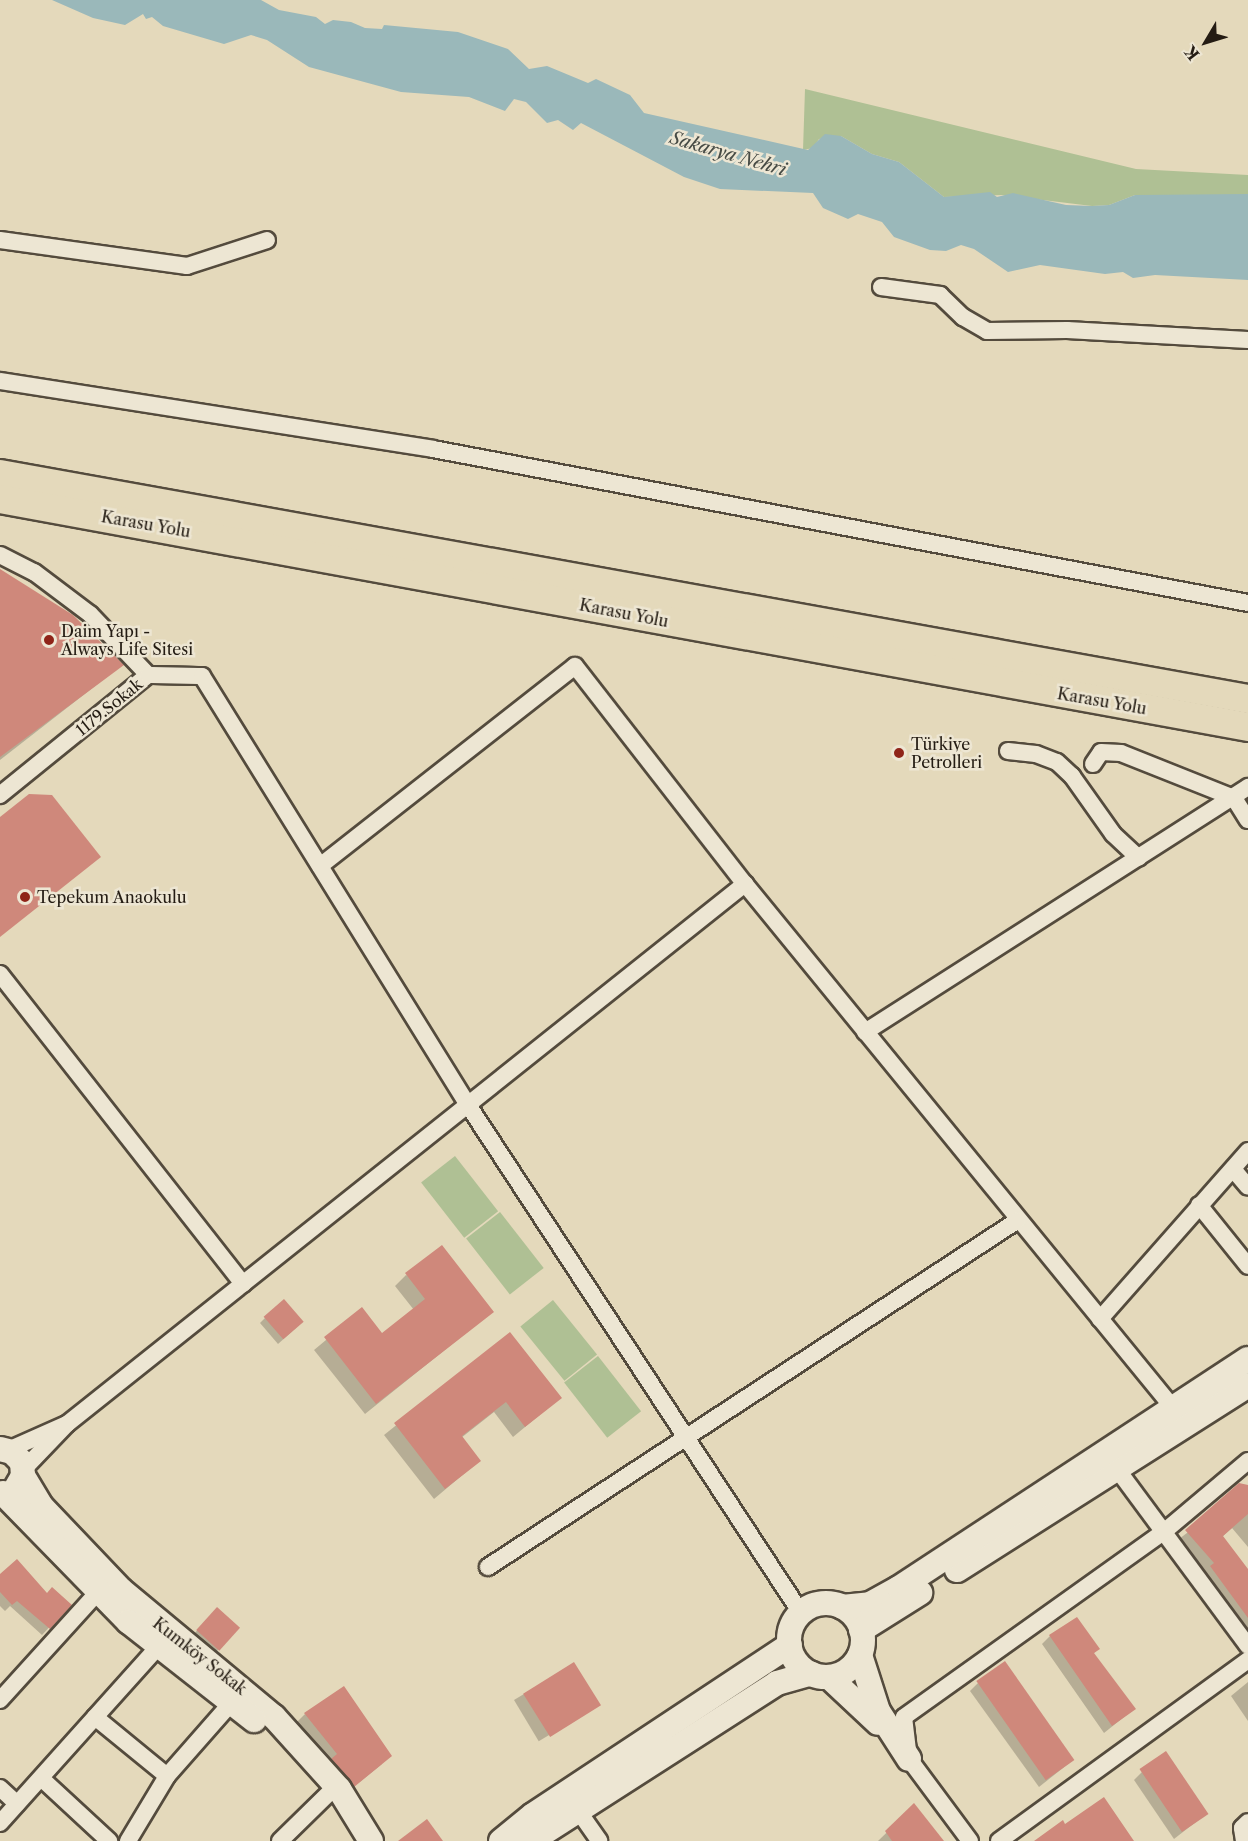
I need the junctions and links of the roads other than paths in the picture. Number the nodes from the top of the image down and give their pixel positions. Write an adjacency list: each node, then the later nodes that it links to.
1 (0, 240): 2 (street)
2 (267, 240)
3 (881, 287): 4 (street)
4 (1248, 340)
5 (0, 381): 9 (street)
6 (0, 474): 11 (highway)
7 (0, 499): 12 (highway, Karasu Yolu)
8 (0, 555): 10 (street, 1179.Sokak)
9 (1248, 603)
10 (148, 675): 16 (street, 1179.Sokak); 20 (street)
11 (1248, 699)
12 (1248, 727)
13 (1008, 751): 19 (street)
14 (1093, 764): 17 (street)
15 (1248, 787): 17 (street)
16 (0, 795)
17 (1234, 798): 18 (street); 19 (street)
18 (1248, 820)
19 (1139, 858): 23 (street)
20 (320, 866): 21 (street); 24 (street)
21 (745, 884): 23 (street); 24 (street)
22 (0, 974): 31 (street)
23 (865, 1032): 29 (street)
24 (468, 1105): 31 (street); 37 (street)
25 (1248, 1151): 26 (street)
26 (1233, 1169): 27 (street); 28 (street)
27 (1248, 1187)
28 (1199, 1205): 30 (street); 32 (street)
29 (1018, 1220): 32 (street); 37 (street)
30 (1248, 1266)
31 (243, 1284): 36 (street)
32 (1100, 1318): 35 (street)
33 (1248, 1359): 35 (main road)
34 (1248, 1385): 40 (main road)
35 (1174, 1409): 46 (main road)
36 (67, 1424): 38 (street); 41 (street)
37 (684, 1437): 44 (street); 47 (street)
38 (3, 1449): 41 (main road, Kumköy Sokak)
39 (1248, 1461): 43 (street)
40 (1117, 1469): 43 (street); 48 (main road)
41 (23, 1472): 42 (main road); 71 (main road, Kumköy Sokak)
42 (2, 1493): 45 (main road, Kumköy Sokak)
43 (1166, 1530): 51 (street); 58 (street)
44 (488, 1567)
45 (98, 1592): 50 (main road, Kumköy Sokak); 55 (street)
46 (842, 1607): 47 (main road); 48 (main road)
47 (801, 1613): 49 (main road)
48 (861, 1630): 52 (main road)
49 (790, 1645): 54 (main road); 72 (main road)
50 (159, 1646): 56 (main road, Kumköy Sokak); 57 (street)
51 (1248, 1646)
52 (860, 1655): 54 (main road); 58 (main road)
53 (1248, 1660): 76 (street)
54 (820, 1675): 58 (main road); 64 (main road)
55 (0, 1700)
56 (232, 1702): 59 (street); 62 (main road, Kumköy Sokak)
57 (95, 1717): 59 (street); 60 (street)
58 (909, 1759): 75 (street)
59 (167, 1776): 68 (street)
60 (40, 1778): 63 (street); 67 (street)
61 (0, 1788): 63 (street)
62 (330, 1792): 69 (street); 70 (main road, Kumköy Sokak)
63 (17, 1803): 65 (street)
64 (577, 1809): 73 (main road); 74 (street)
65 (0, 1822)
66 (1248, 1822): 77 (street)
67 (109, 1841)
68 (128, 1841)
69 (280, 1841)
70 (357, 1841)
71 (371, 1841)
72 (501, 1841)
73 (531, 1841)
74 (599, 1841)
75 (970, 1841)
76 (999, 1841)
77 (1244, 1841)

